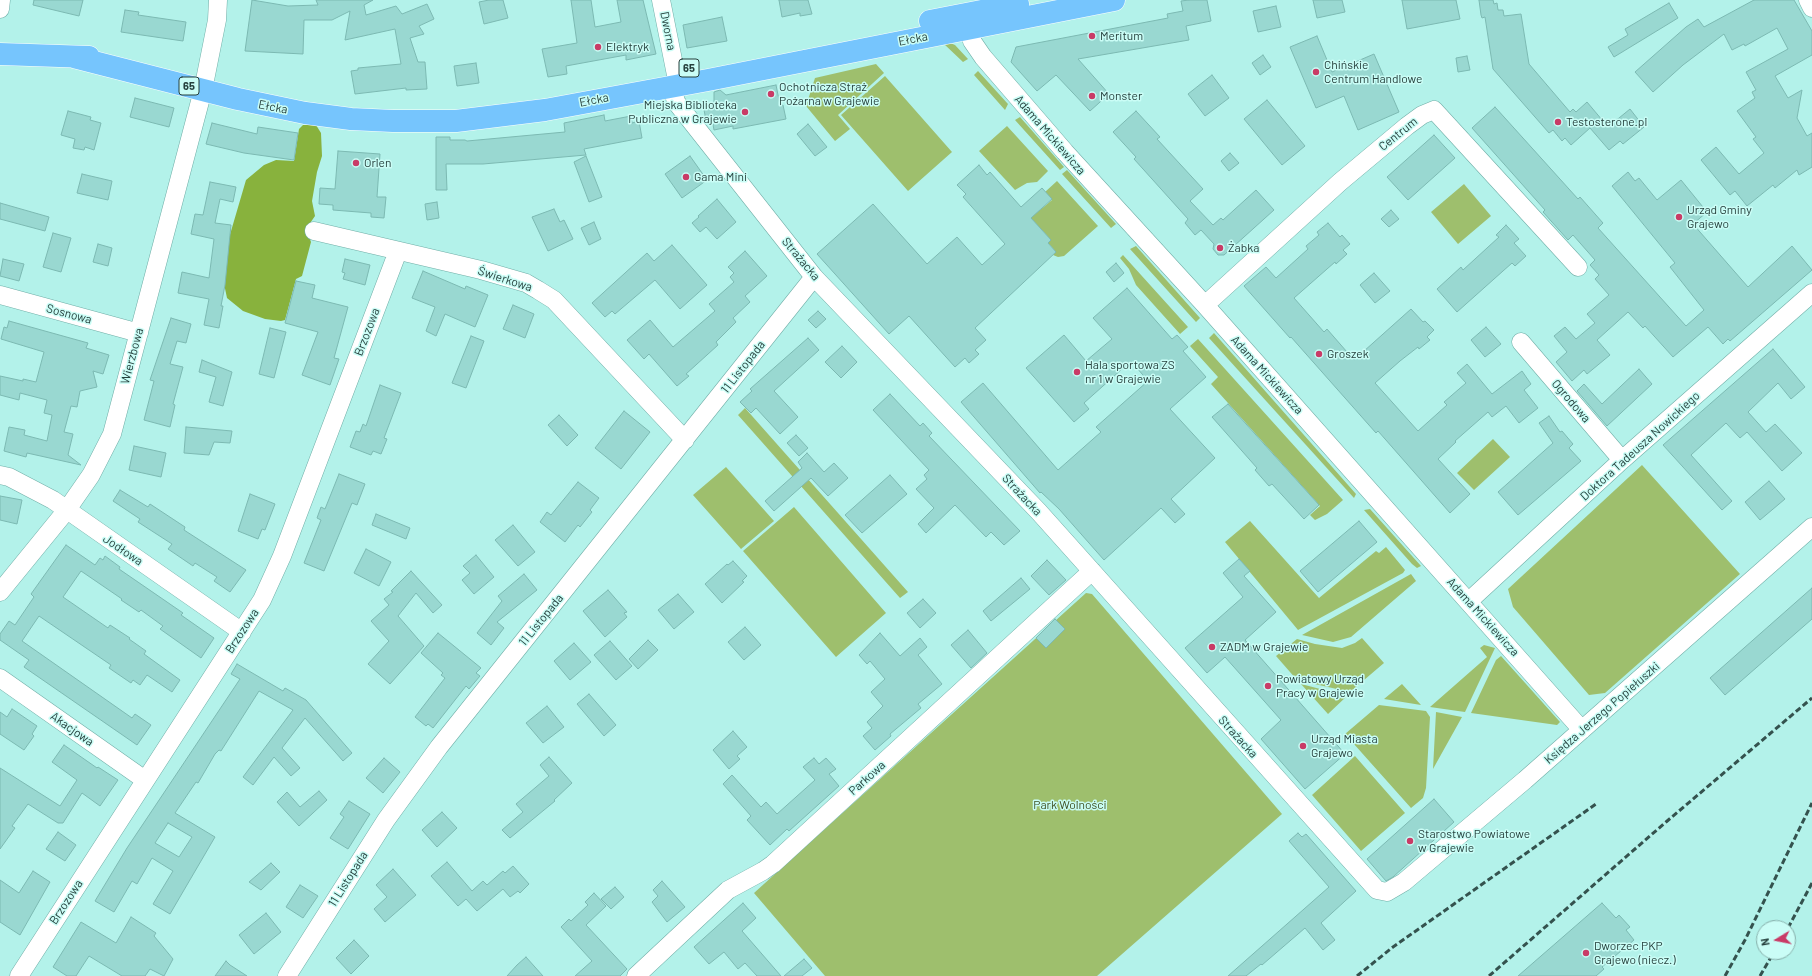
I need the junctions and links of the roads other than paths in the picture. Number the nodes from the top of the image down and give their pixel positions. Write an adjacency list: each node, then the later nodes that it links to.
1 (1, 0): 8 (street)
2 (218, 0): 12 (street, Wierzbowa)
3 (662, 0): 11 (street, Dworna)
4 (1037, 0): 9 (main road, Ełcka / 65)
5 (1114, 0): 9 (main road, Ełcka / 65)
6 (1808, 0): 7 (street)
7 (1812, 8)
8 (0, 9)
9 (967, 21): 11 (main road, Ełcka / 65); 19 (street, Adama Mickiewicza)
10 (0, 54): 12 (main road, Ełcka / 65)
11 (675, 80): 12 (main road, Ełcka / 65); 16 (street, Strażacka)
12 (205, 83): 20 (street, Wierzbowa)
13 (314, 231): 14 (street, Świerkowa)
14 (398, 251): 22 (street, Świerkowa); 30 (street, Brzozowa)
15 (1578, 268): 19 (street, Centrum)
16 (814, 277): 22 (street, 11 Listopada); 27 (street, Strażacka)
17 (1812, 293): 23 (street, Doktora Tadeusza Nowickiego)
18 (0, 295): 20 (street, Sosnowa)
19 (1205, 305): 29 (street, Adama Mickiewicza)
20 (138, 333): 25 (street, Wierzbowa)
21 (1521, 342): 23 (street, Ogrodowa)
22 (685, 440): 36 (street, 11 Listopada)
23 (1622, 460): 29 (street, Doktora Tadeusza Nowickiego)
24 (0, 475): 25 (street, Jodłowa)
25 (66, 511): 28 (street, Wierzbowa); 30 (street, Jodłowa)
26 (1812, 527): 32 (street, Księdza Jerzego Popiełuszki)
27 (1092, 571): 34 (street, Strażacka); 37 (street, Parkowa)
28 (0, 592)
29 (1469, 601): 32 (street, Adama Mickiewicza)
30 (242, 632): 33 (street, Brzozowa)
31 (0, 678): 33 (street, Akacjowa)
32 (1582, 730): 34 (street, Księdza Jerzego Popiełuszki)
33 (145, 780): 35 (street, Brzozowa)
34 (1387, 892)
35 (20, 976)
36 (286, 976)
37 (636, 976)

